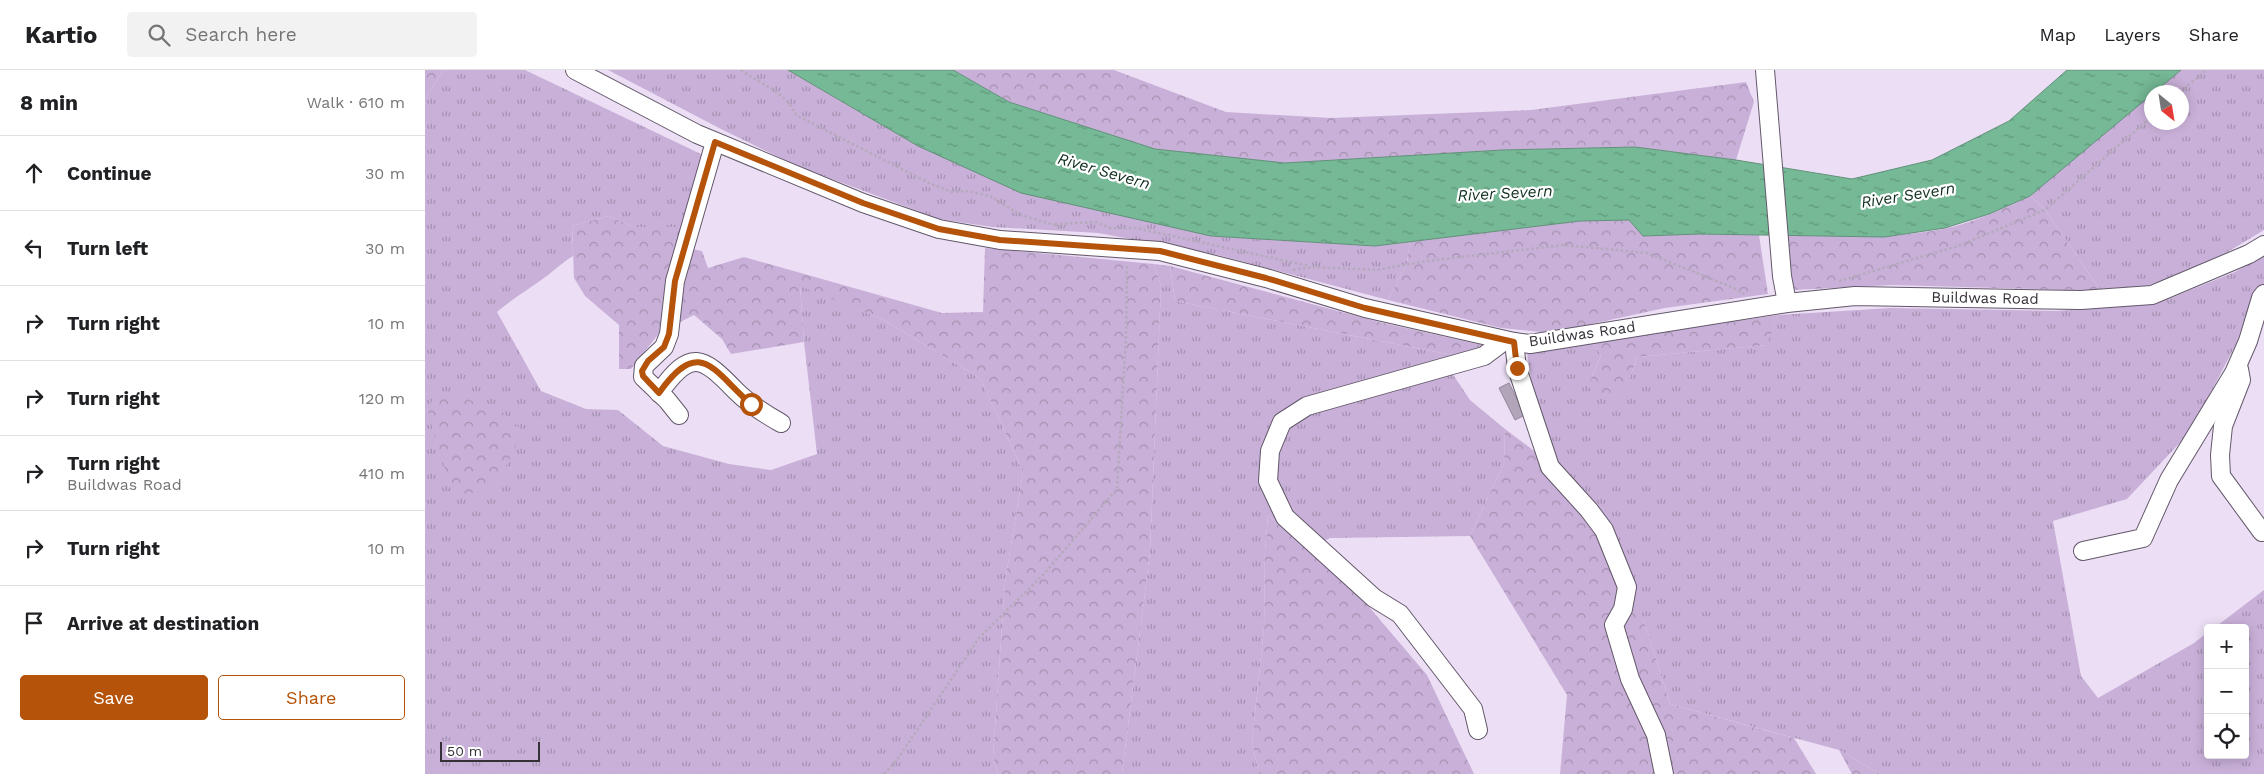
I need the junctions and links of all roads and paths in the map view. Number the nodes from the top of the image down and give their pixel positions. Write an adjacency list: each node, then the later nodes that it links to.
1 (575, 70): 7 (street, Buildwas Road)
2 (741, 70): 8 (path)
3 (1765, 70): 14 (street)
4 (2206, 70): 5 (path)
5 (2188, 85)
6 (2144, 123): 12 (path)
7 (715, 142): 10 (street, Buildwas Road); 18 (street)
8 (1072, 230)
9 (2264, 245): 14 (street, Buildwas Road)
10 (1127, 249): 11 (street, Buildwas Road); 24 (path)
11 (1266, 278): 15 (path); 16 (street, Buildwas Road)
12 (1834, 282)
13 (2264, 294): 17 (street)
14 (1787, 303): 15 (street, Buildwas Road)
15 (1752, 309): 16 (street, Buildwas Road)
16 (1509, 342): 23 (street); 25 (street)
17 (2238, 364): 21 (street); 22 (street)
18 (659, 393): 19 (street); 20 (street)
19 (679, 415)
20 (781, 423)
21 (2262, 532)
22 (2083, 551)
23 (1478, 730)
24 (885, 774)
25 (1664, 774)

